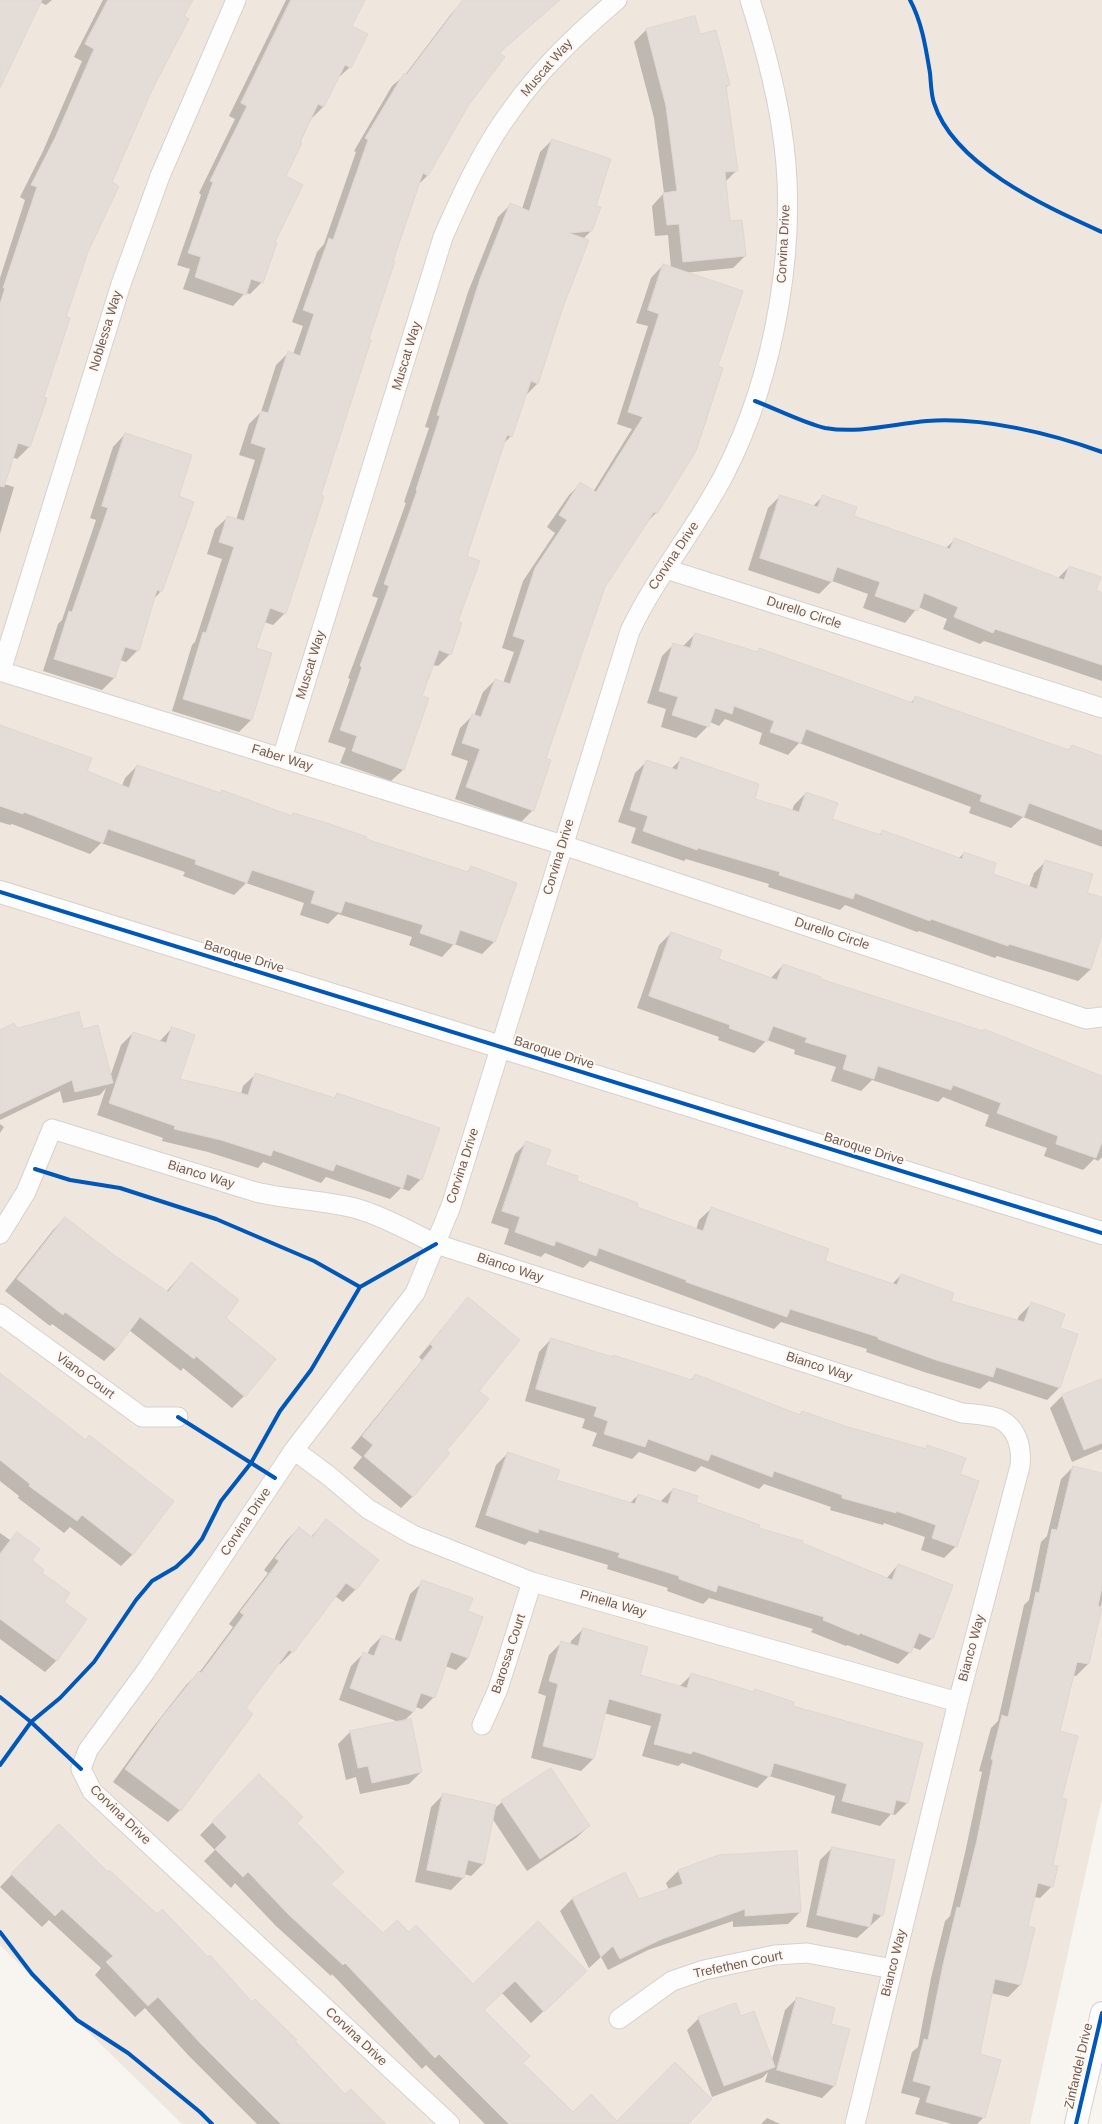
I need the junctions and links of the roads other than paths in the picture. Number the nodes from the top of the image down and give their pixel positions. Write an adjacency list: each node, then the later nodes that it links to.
1 (236, 0): 5 (street, Noblessa Way)
2 (617, 0): 7 (street, Muscat Way)
3 (750, 0): 4 (street, Corvina Drive)
4 (666, 569): 6 (street, Durello Circle); 8 (street, Corvina Drive)
5 (0, 671): 7 (street, Faber Way)
6 (1102, 708)
7 (282, 758): 8 (street, Faber Way)
8 (563, 845): 10 (street, Durello Circle); 11 (street, Corvina Drive)
9 (0, 892): 11 (street, Baroque Drive)
10 (1102, 1016)
11 (501, 1047): 12 (street, Baroque Drive); 14 (street, Corvina Drive)
12 (1102, 1233)
13 (0, 1234): 14 (street, Bianco Way)
14 (436, 1244): 17 (street, Corvina Drive); 19 (street, Bianco Way)
15 (0, 1314): 16 (street, Viano Court)
16 (178, 1417)
17 (294, 1450): 18 (street, Pinella Way); 24 (street, Corvina Drive)
18 (532, 1582): 19 (street, Pinella Way); 20 (street, Barossa Court)
19 (958, 1702): 21 (street, Bianco Way)
20 (482, 1725)
21 (893, 1969): 23 (street, Trefethen Court); 25 (street, Bianco Way)
22 (1102, 2013): 26 (street, Zinfandel Drive)
23 (619, 2019)
24 (450, 2124)
25 (855, 2124)
26 (1076, 2124)

